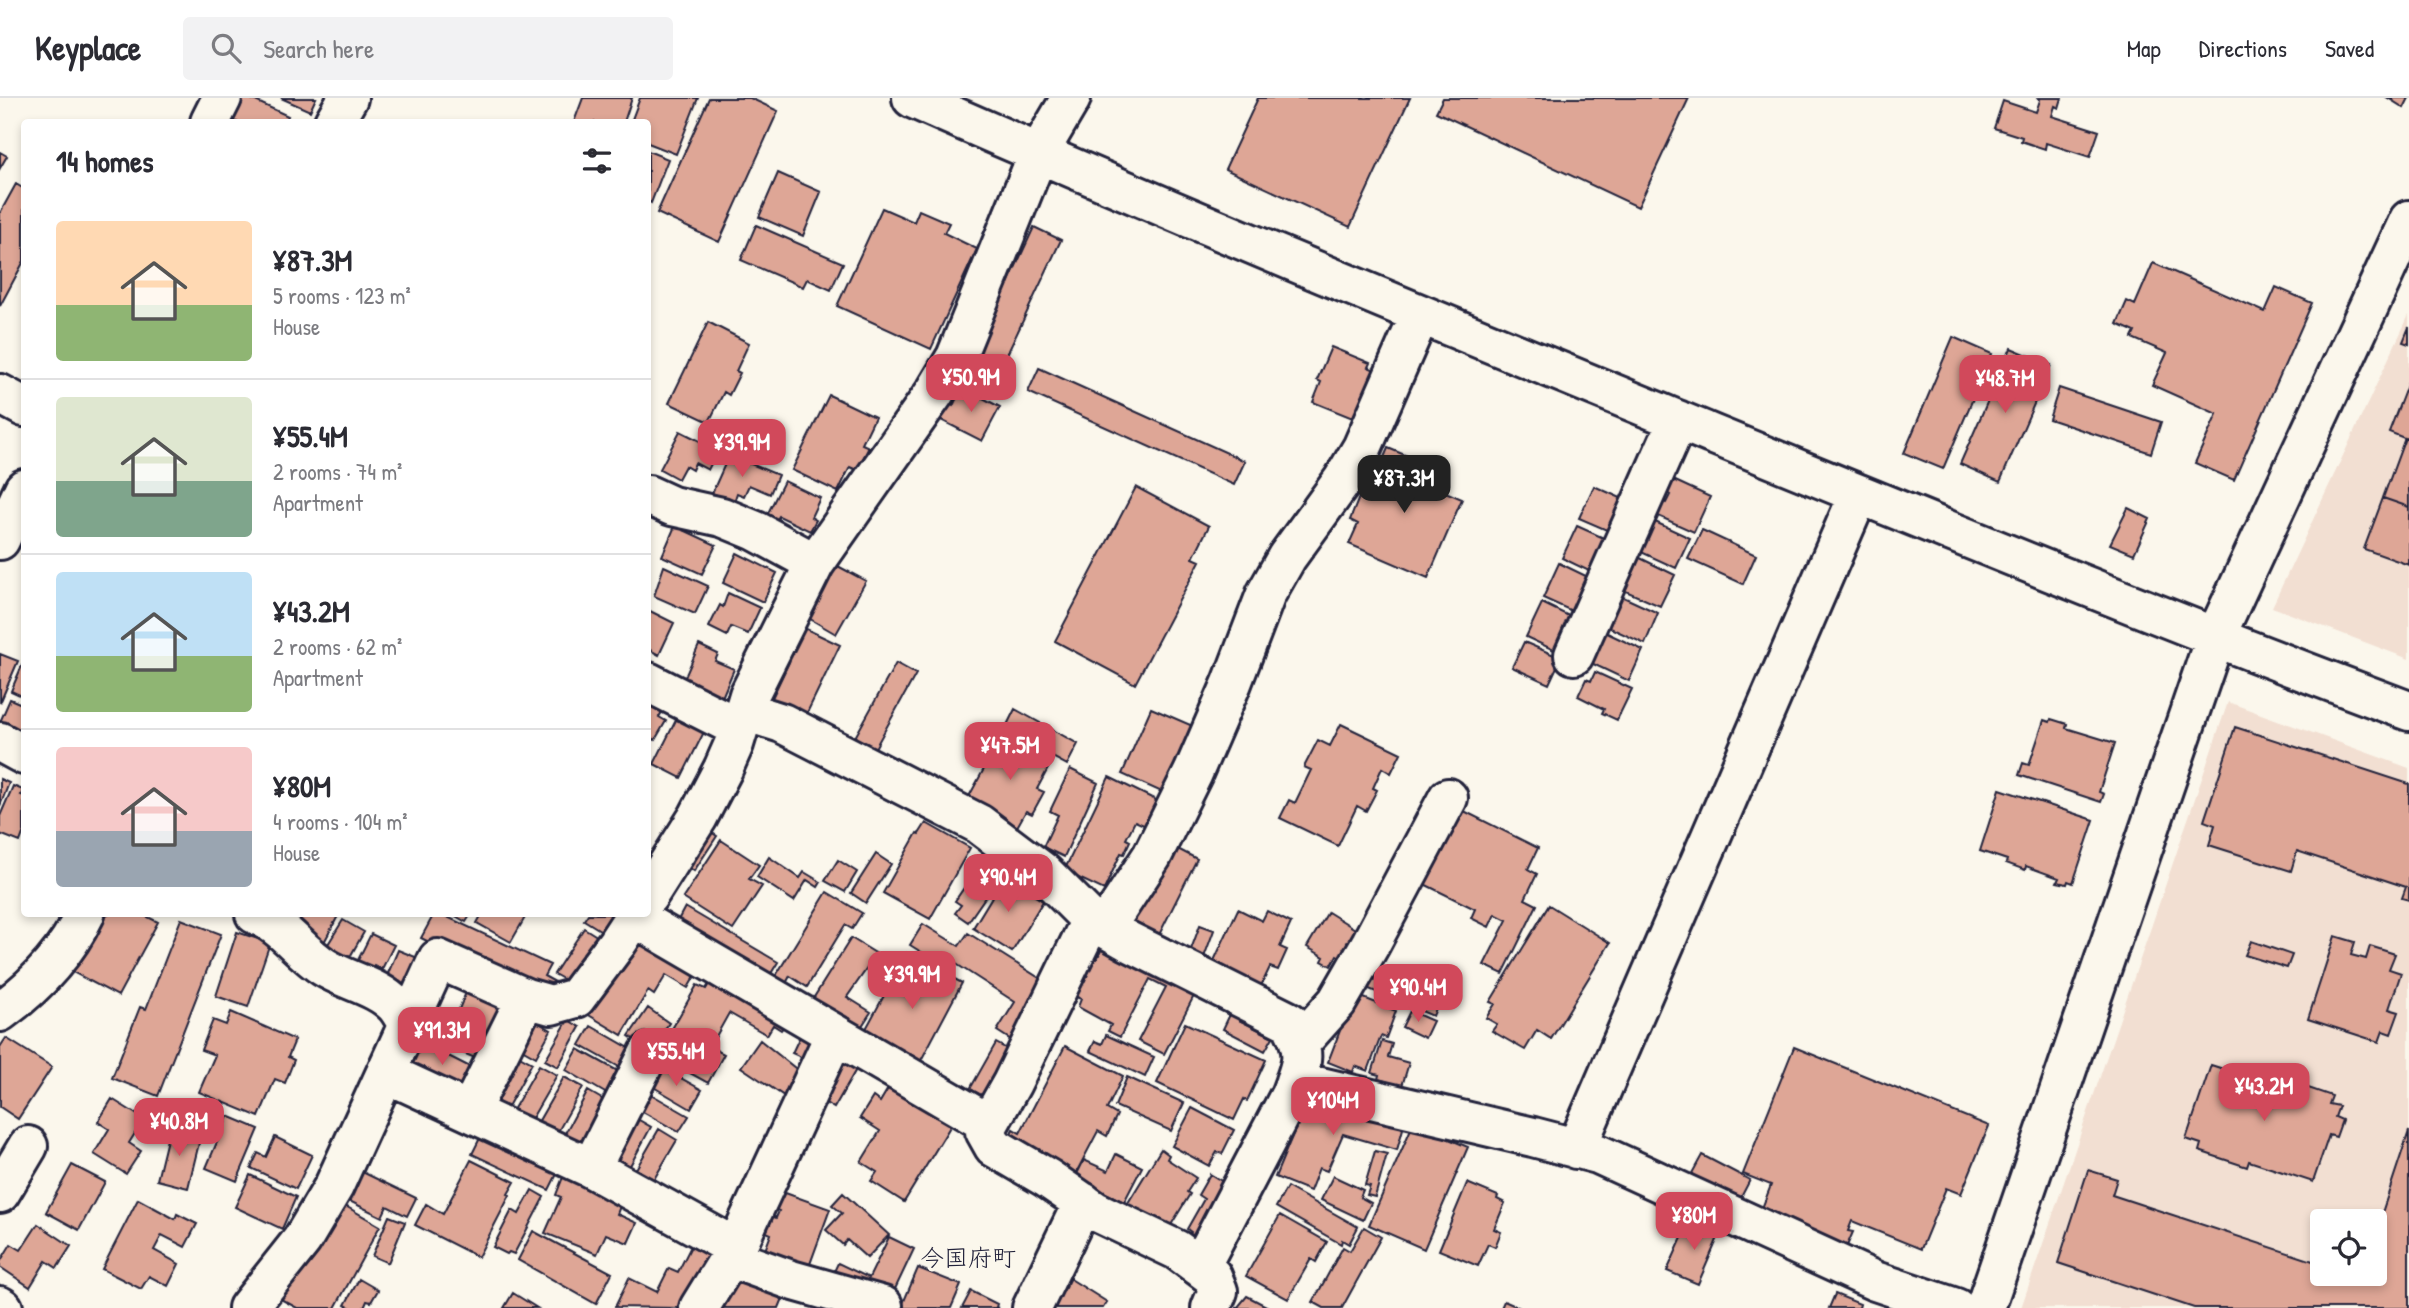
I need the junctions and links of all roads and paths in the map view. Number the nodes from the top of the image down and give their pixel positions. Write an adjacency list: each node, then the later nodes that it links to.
1 (222, 98): 5 (street)
2 (348, 98): 6 (street)
3 (912, 98): 7 (street)
4 (1071, 98): 7 (street)
5 (212, 119)
6 (336, 119)
7 (1038, 154): 9 (street); 17 (street)
8 (2409, 220): 18 (street)
9 (1420, 315): 12 (street); 31 (street)
10 (0, 394): 11 (street)
11 (21, 405)
12 (1678, 420): 14 (street); 19 (street)
13 (651, 482): 17 (street)
14 (1859, 494): 18 (street); 43 (street)
15 (21, 495): 16 (street)
16 (1, 537)
17 (815, 563): 22 (street)
18 (2215, 638): 21 (street); 55 (street)
19 (1574, 655)
20 (651, 683): 22 (street)
21 (2409, 711)
22 (742, 719): 26 (street); 31 (street)
23 (0, 742): 24 (street)
24 (21, 753)
25 (1448, 798): 36 (street)
26 (651, 890)
27 (83, 917): 33 (street)
28 (263, 917): 34 (street)
29 (633, 917): 32 (street)
30 (651, 917): 35 (street)
31 (1098, 924): 36 (street); 41 (street)
32 (526, 998): 34 (street); 40 (street)
33 (0, 1012)
34 (408, 1024): 38 (street)
35 (835, 1034): 41 (street); 47 (street)
36 (1301, 1042): 39 (street)
37 (649, 1053): 44 (street)
38 (386, 1073): 40 (street); 49 (street)
39 (1296, 1081): 43 (street); 48 (street)
40 (470, 1111): 44 (street)
41 (989, 1124): 46 (street)
42 (28, 1146): 45 (street)
43 (1576, 1149): 54 (street)
44 (591, 1168): 47 (street)
45 (0, 1193)
46 (1083, 1202): 48 (street); 52 (street)
47 (733, 1253): 50 (street); 51 (street)
48 (1200, 1267): 53 (street)
49 (250, 1307)
50 (699, 1308)
51 (882, 1308)
52 (1032, 1308)
53 (1211, 1308)
54 (1956, 1308)
55 (1985, 1308)

